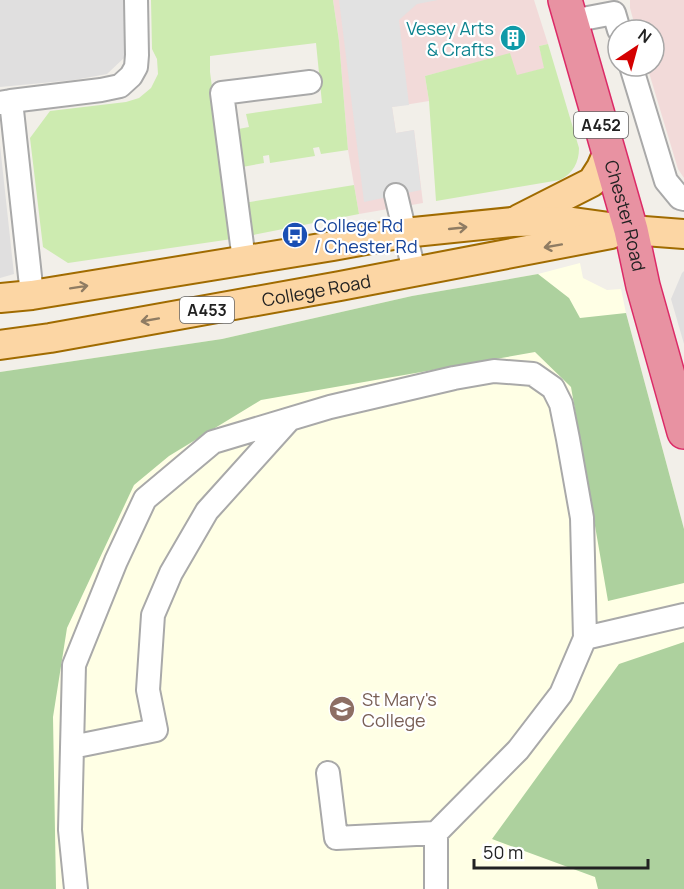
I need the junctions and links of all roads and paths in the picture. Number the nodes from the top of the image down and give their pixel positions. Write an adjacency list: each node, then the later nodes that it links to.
1 (136, 0): 6 (street)
2 (568, 10): 3 (street); 7 (highway, Chester Road / A452)
3 (616, 18)
4 (635, 78): 9 (street)
5 (310, 82): 14 (street)
6 (5, 102): 16 (street)
7 (608, 152): 10 (main road, College Road); 11 (highway, Chester Road / A452)
8 (396, 195): 12 (street)
9 (684, 199)
10 (512, 222): 11 (main road, College Road / A453); 12 (main road, College Road / A453, one-way to 10)
11 (630, 230): 13 (main road, College Road / A453); 15 (main road, College Road / A453, one-way to 15); 20 (highway, Chester Road / A452)
12 (404, 233): 14 (main road, College Road / A453); 15 (street)
13 (684, 234)
14 (244, 260): 16 (main road, College Road / A453, one-way to 14)
15 (414, 271): 18 (main road, College Road / A453, one-way to 18)
16 (32, 295): 17 (main road, College Road / A453)
17 (0, 298)
18 (0, 345)
19 (290, 419): 22 (street); 23 (street); 23 (street)
20 (684, 432)
21 (684, 615): 22 (street)
22 (585, 638): 25 (street)
23 (72, 747): 26 (street)
24 (328, 773): 25 (street)
25 (436, 833): 27 (street)
26 (75, 889)
27 (436, 889)

